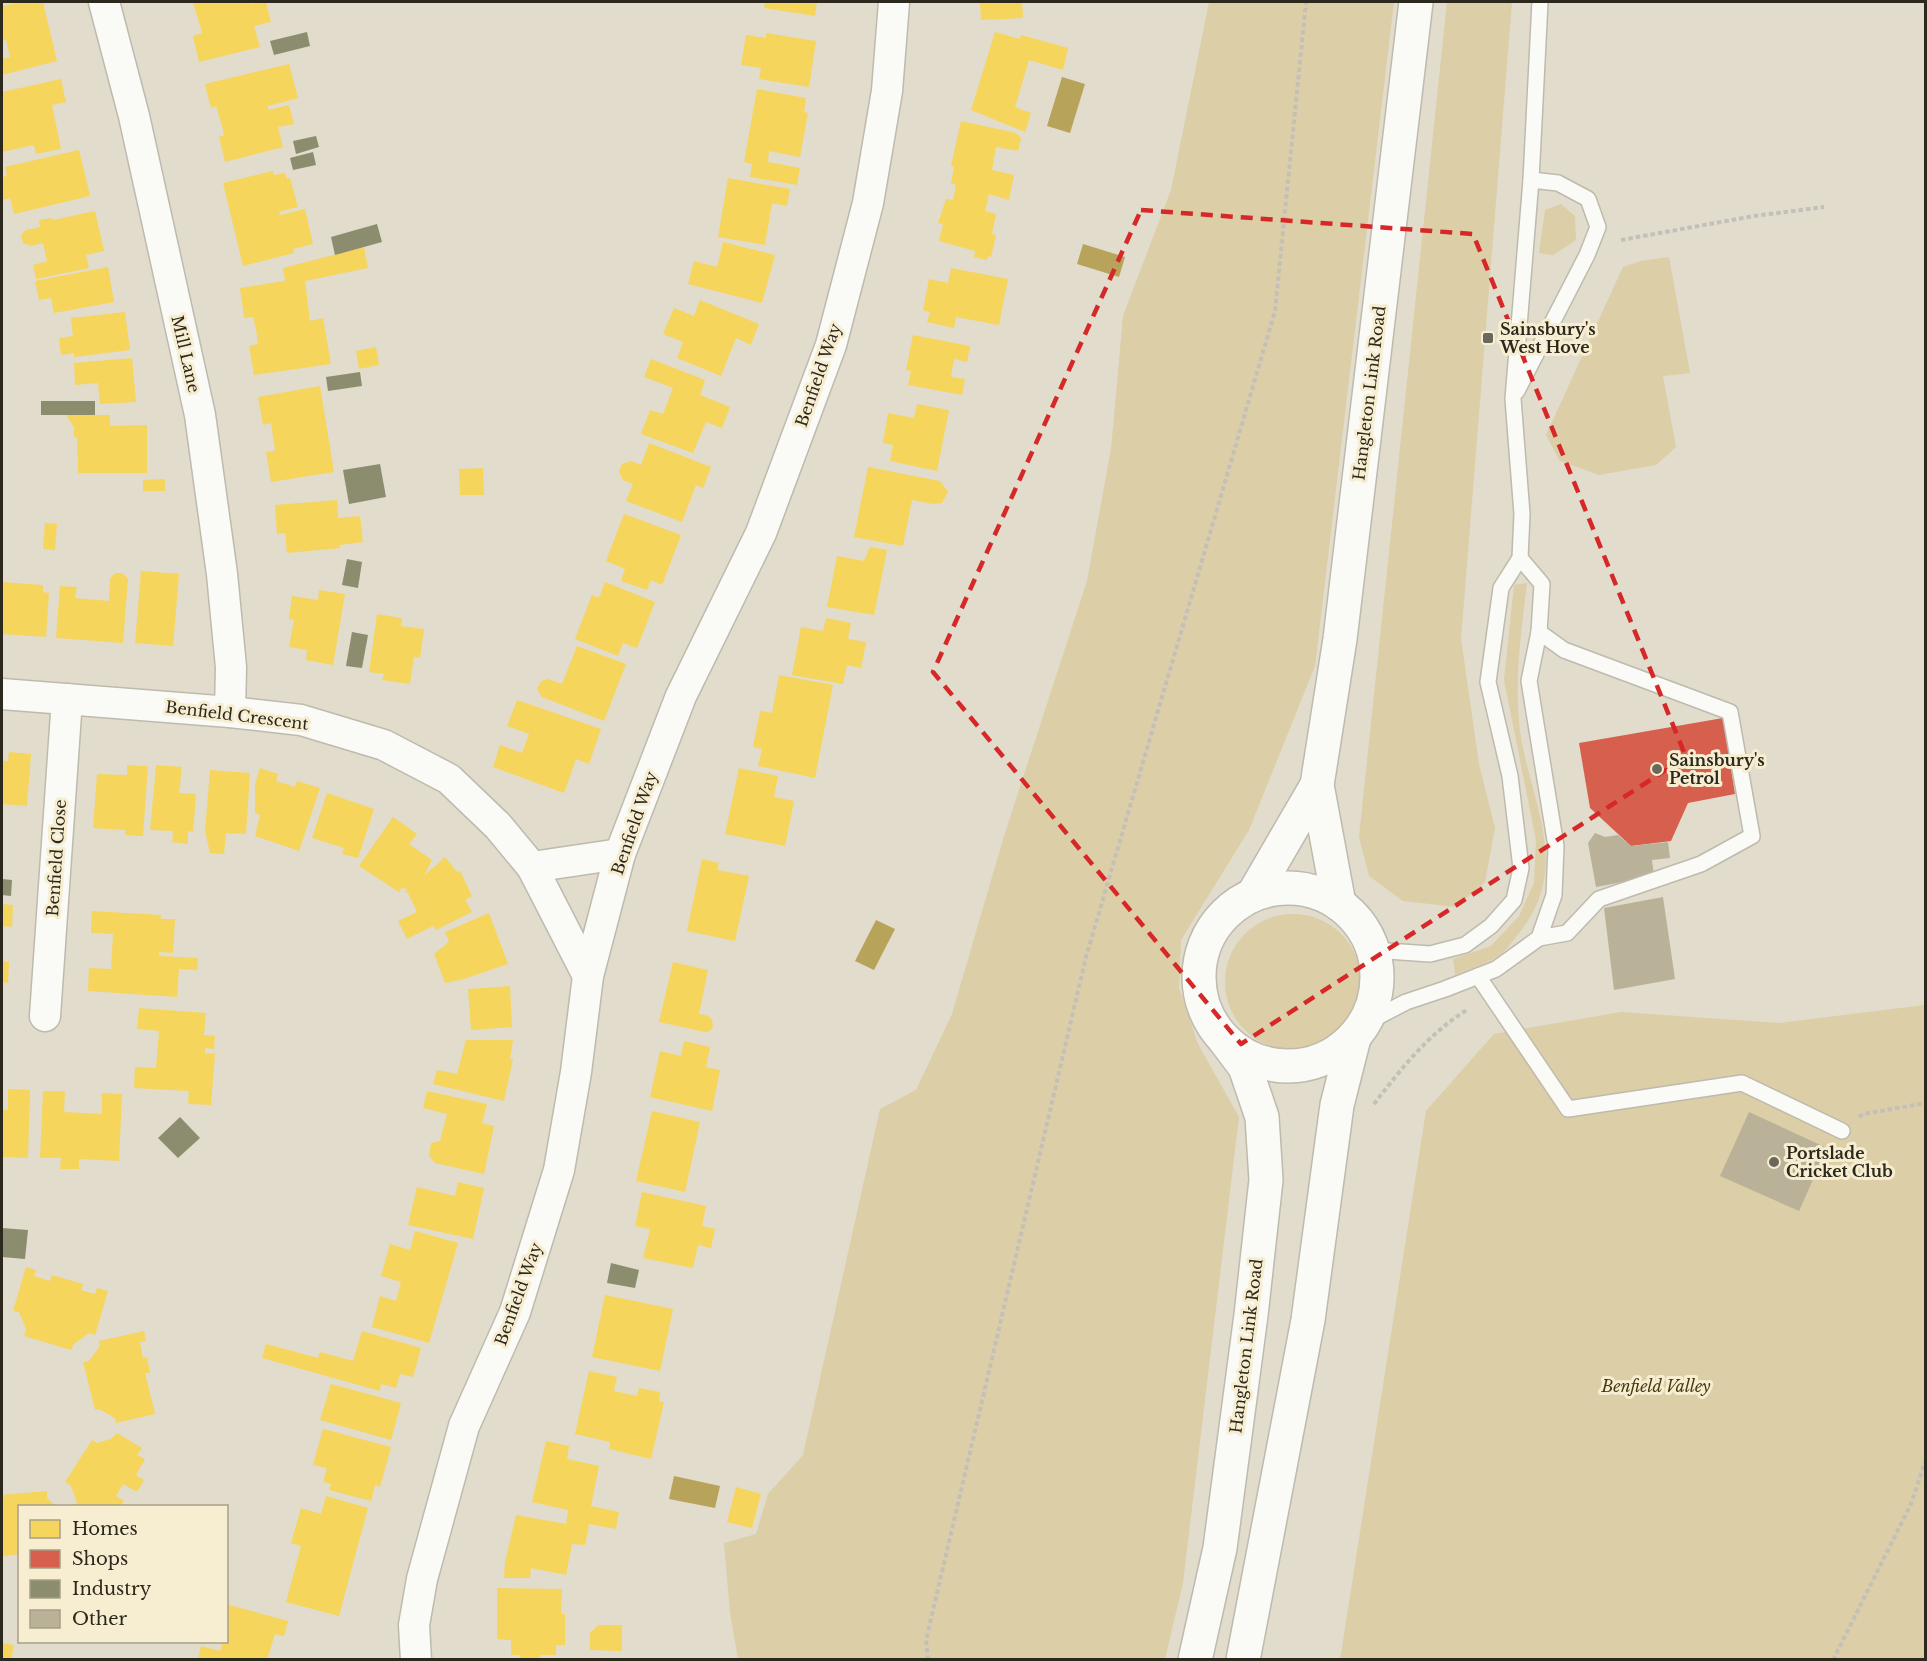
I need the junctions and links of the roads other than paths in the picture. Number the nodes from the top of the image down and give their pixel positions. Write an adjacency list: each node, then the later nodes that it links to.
1 (104, 2): 11 (street, Mill Lane)
2 (894, 2): 13 (street, Benfield Way)
3 (1416, 2): 12 (highway, Hangleton Link Road)
4 (1540, 2): 5 (lane)
5 (1531, 180): 6 (lane); 6 (lane)
6 (1513, 399): 7 (lane)
7 (1520, 558): 8 (lane); 18 (lane)
8 (1539, 632): 17 (lane); 17 (lane)
9 (2, 694): 10 (street, Benfield Crescent)
10 (67, 699): 11 (street, Benfield Crescent); 21 (street, Benfield Close)
11 (230, 712): 14 (street, Benfield Crescent)
12 (1317, 785): 15 (highway, Hangleton Link Road); 16 (highway, Hangleton Link Road)
13 (620, 854): 14 (street); 19 (street, Benfield Way)
14 (531, 867): 19 (street, Benfield Crescent)
15 (1253, 895): 16 (highway); 23 (highway)
16 (1339, 904): 18 (highway)
17 (1539, 938): 20 (lane)
18 (1373, 950): 22 (highway)
19 (588, 976): 25 (street, Benfield Way)
20 (1478, 976): 22 (lane); 24 (lane)
21 (45, 1016)
22 (1359, 1031): 23 (highway); 27 (highway)
23 (1224, 1039): 26 (highway, Hangleton Link Road)
24 (1842, 1131)
25 (416, 1659)
26 (1195, 1659)
27 (1243, 1659)

